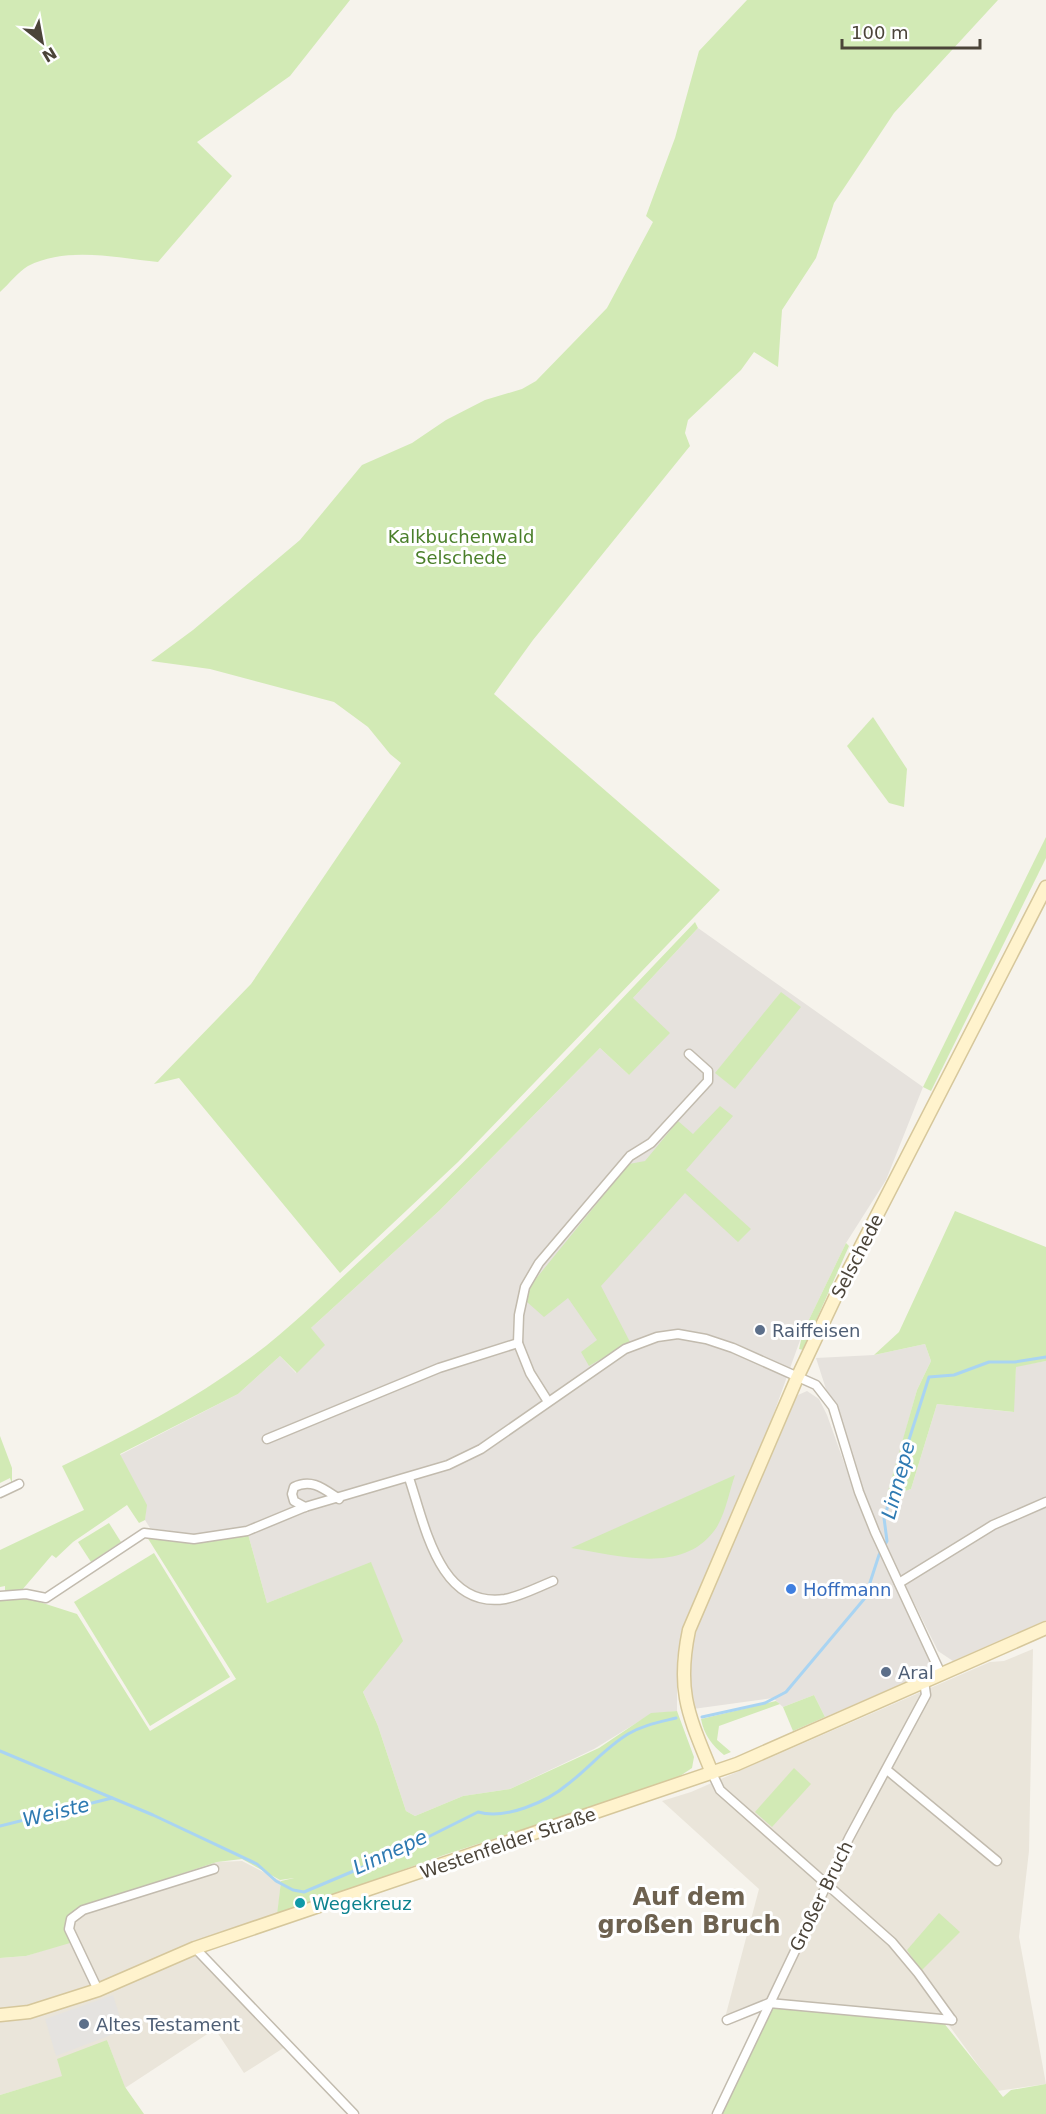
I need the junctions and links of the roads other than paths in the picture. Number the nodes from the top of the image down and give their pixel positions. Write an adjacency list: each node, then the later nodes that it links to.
1 (1046, 887): 4 (main road, Selschede)
2 (689, 1054): 3 (street)
3 (518, 1343): 5 (street); 6 (street)
4 (797, 1378): 5 (street); 14 (street); 20 (main road, Selschede)
5 (547, 1401): 7 (street)
6 (267, 1439)
7 (409, 1478): 10 (street); 13 (street)
8 (19, 1484): 9 (street)
9 (0, 1492)
10 (339, 1499): 12 (street); 12 (street)
11 (1046, 1502): 14 (street)
12 (305, 1507): 15 (street)
13 (553, 1581)
14 (898, 1583): 17 (street)
15 (0, 1596)
16 (1046, 1628): 17 (main road, Westenfelder Straße)
17 (941, 1674): 18 (main road, Westenfelder Straße)
18 (924, 1681): 19 (street, Großer Bruch); 20 (main road, Westenfelder Straße)
19 (887, 1770): 21 (street); 23 (street, Großer Bruch)
20 (712, 1773): 23 (street); 24 (main road, Westenfelder Straße)
21 (997, 1861)
22 (214, 1869): 25 (street)
23 (826, 1883): 26 (street, Großer Bruch); 26 (street)
24 (195, 1948): 25 (main road, Westenfelder Straße); 29 (street)
25 (98, 1990): 27 (main road, Westenfelder Straße)
26 (769, 2004): 28 (street); 30 (street, Großer Bruch)
27 (0, 2015)
28 (727, 2020)
29 (354, 2114)
30 (717, 2114)

